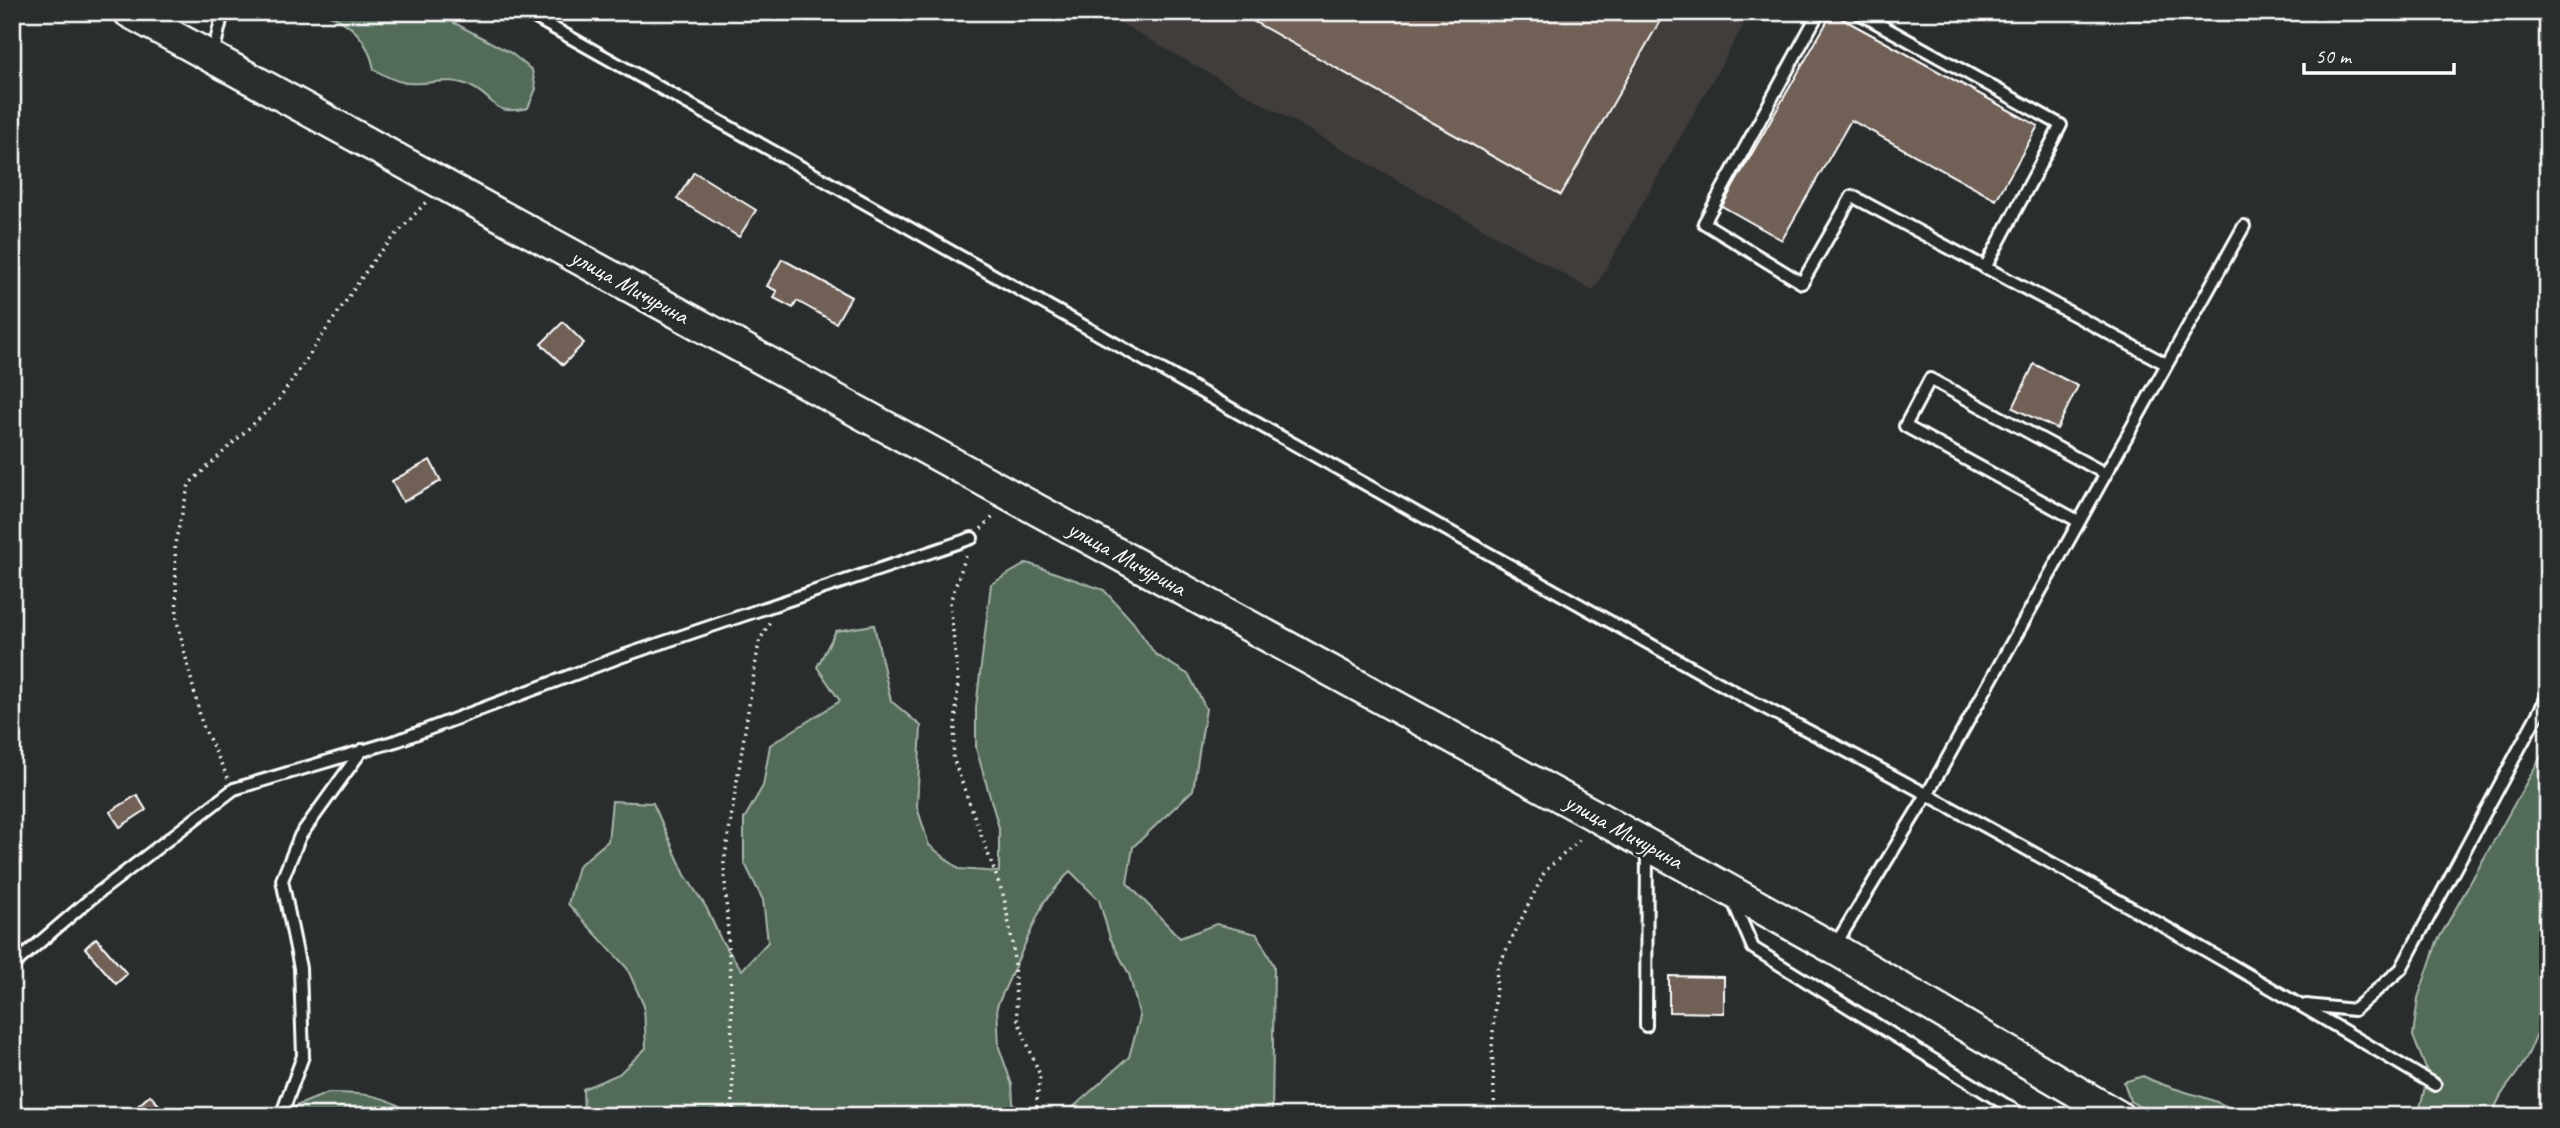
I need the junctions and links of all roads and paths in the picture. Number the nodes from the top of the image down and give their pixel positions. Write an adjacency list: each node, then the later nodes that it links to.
1 (129, 12): 6 (main road, улица Мичурина)
2 (223, 12): 6 (lane)
3 (525, 12): 19 (lane)
4 (1819, 12): 9 (lane)
5 (1857, 12): 9 (lane)
6 (212, 55): 7 (main road, улица Мичурина)
7 (444, 183): 12 (main road, улица Мичурина); 18 (path)
8 (2244, 226): 10 (lane)
9 (1986, 268): 10 (lane)
10 (2166, 365): 11 (lane)
11 (2104, 473): 13 (lane); 13 (lane)
12 (1014, 496): 14 (path); 20 (main road, улица Мичурина)
13 (2078, 521): 19 (lane)
14 (972, 538): 15 (lane); 30 (path)
15 (779, 604): 17 (lane); 29 (path)
16 (2548, 695): 25 (lane)
17 (362, 750): 18 (lane); 28 (lane)
18 (234, 789): 24 (lane)
19 (1928, 793): 23 (lane); 25 (lane)
20 (1603, 820): 21 (main road, улица Мичурина); 31 (path)
21 (1647, 844): 22 (main road, улица Мичурина); 26 (lane)
22 (1728, 889): 23 (main road, улица Мичурина); 32 (lane)
23 (1833, 948): 33 (main road, улица Мичурина)
24 (12, 966)
25 (2301, 1005): 27 (lane)
26 (1646, 1026)
27 (2435, 1085)
28 (281, 1116)
29 (733, 1116)
30 (1035, 1116)
31 (1495, 1116)
32 (2024, 1116)
33 (2118, 1116)

